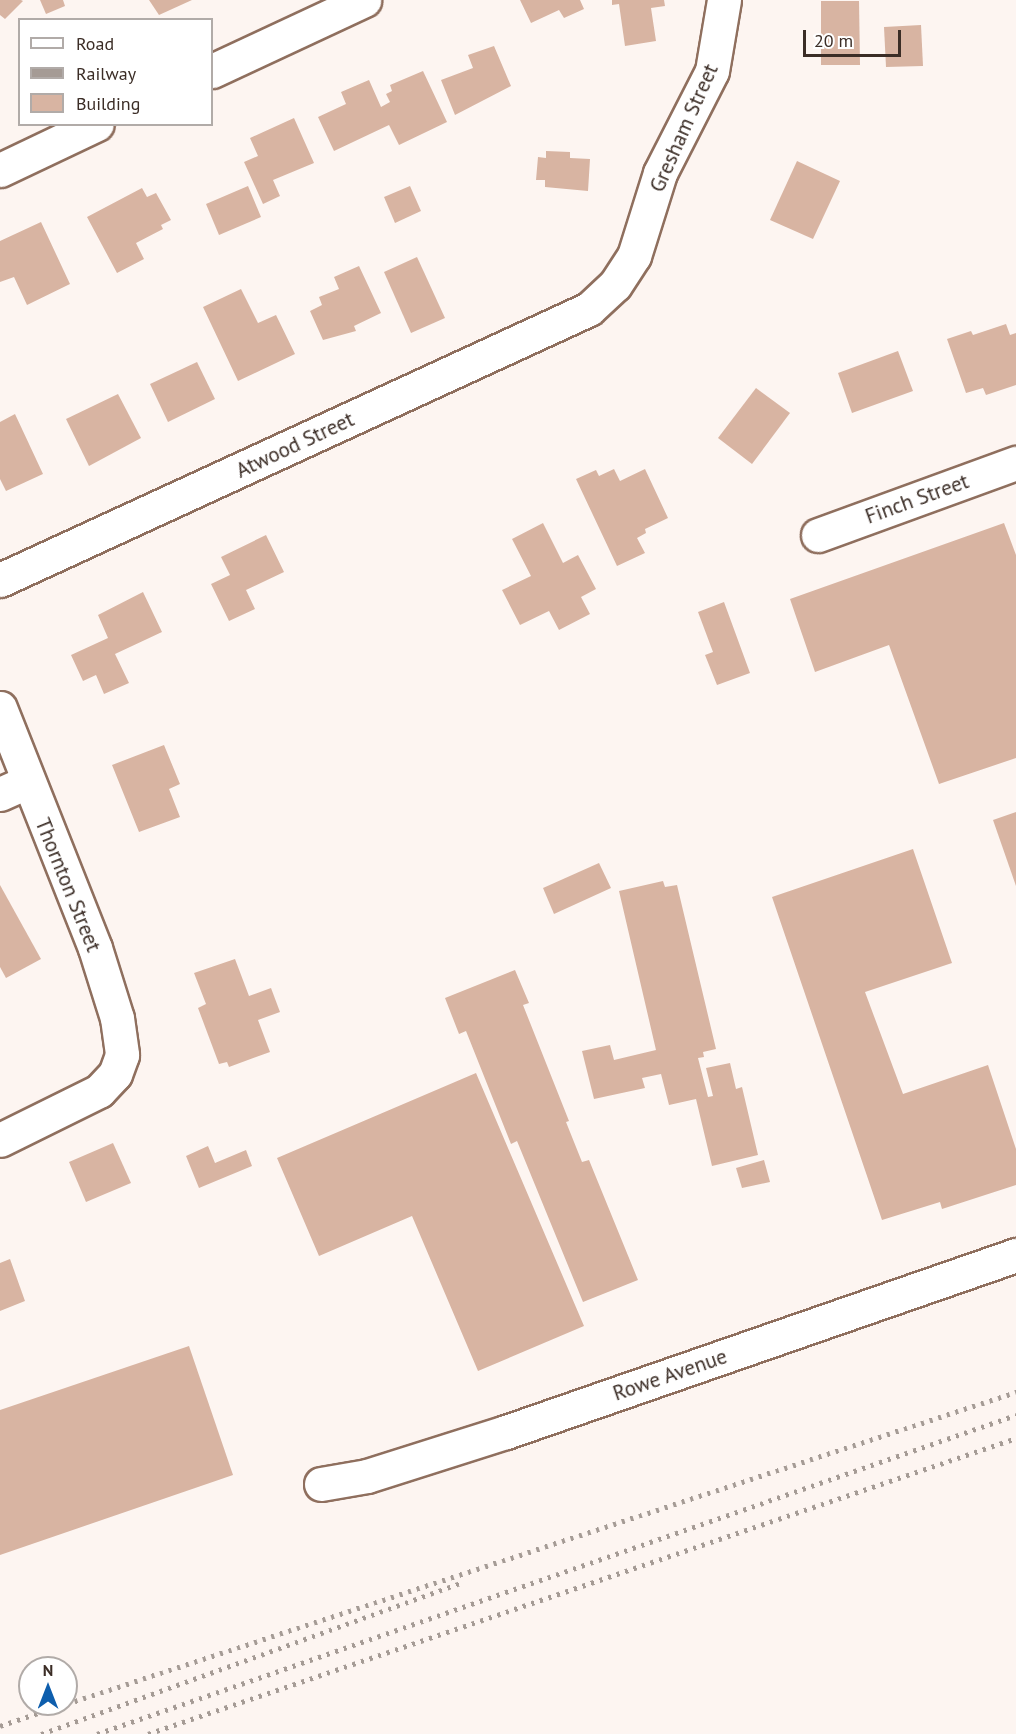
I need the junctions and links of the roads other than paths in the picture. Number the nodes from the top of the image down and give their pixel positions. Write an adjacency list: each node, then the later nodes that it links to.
1 (364, 0): 3 (street)
2 (724, 0): 6 (street, Gresham Street)
3 (213, 71)
4 (94, 126): 5 (street)
5 (0, 170)
6 (590, 309): 9 (street, Atwood Street)
7 (1016, 463): 8 (street, Finch Street)
8 (818, 535)
9 (0, 580)
10 (0, 708): 11 (street, Thornton Street)
11 (13, 788): 12 (street, Thornton Street)
12 (0, 1140)
13 (1016, 1255): 14 (street, Rowe Avenue)
14 (321, 1484)

